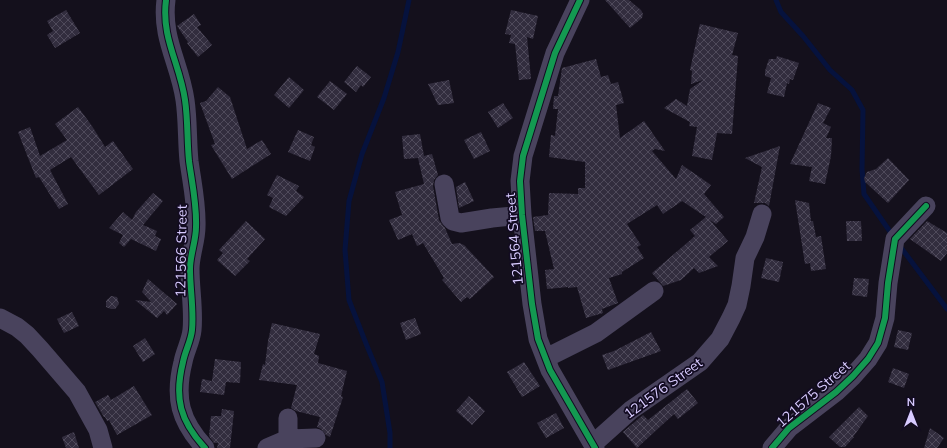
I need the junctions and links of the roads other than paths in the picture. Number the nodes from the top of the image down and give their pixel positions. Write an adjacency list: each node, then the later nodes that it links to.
1 (166, 0): 15 (street, 121566 Street)
2 (580, 0): 6 (street, 121564 Street)
3 (444, 184): 6 (street)
4 (926, 206): 17 (street, 121575 Street)
5 (762, 214): 13 (street, 121576 Street)
6 (522, 215): 9 (street, 121564 Street)
7 (654, 291): 9 (street)
8 (0, 318): 14 (street)
9 (546, 358): 13 (street, 121564 Street)
10 (288, 418): 11 (street)
11 (288, 438): 12 (street); 16 (street)
12 (316, 438)
13 (594, 446)
14 (103, 448)
15 (205, 448)
16 (267, 448)
17 (772, 448)

